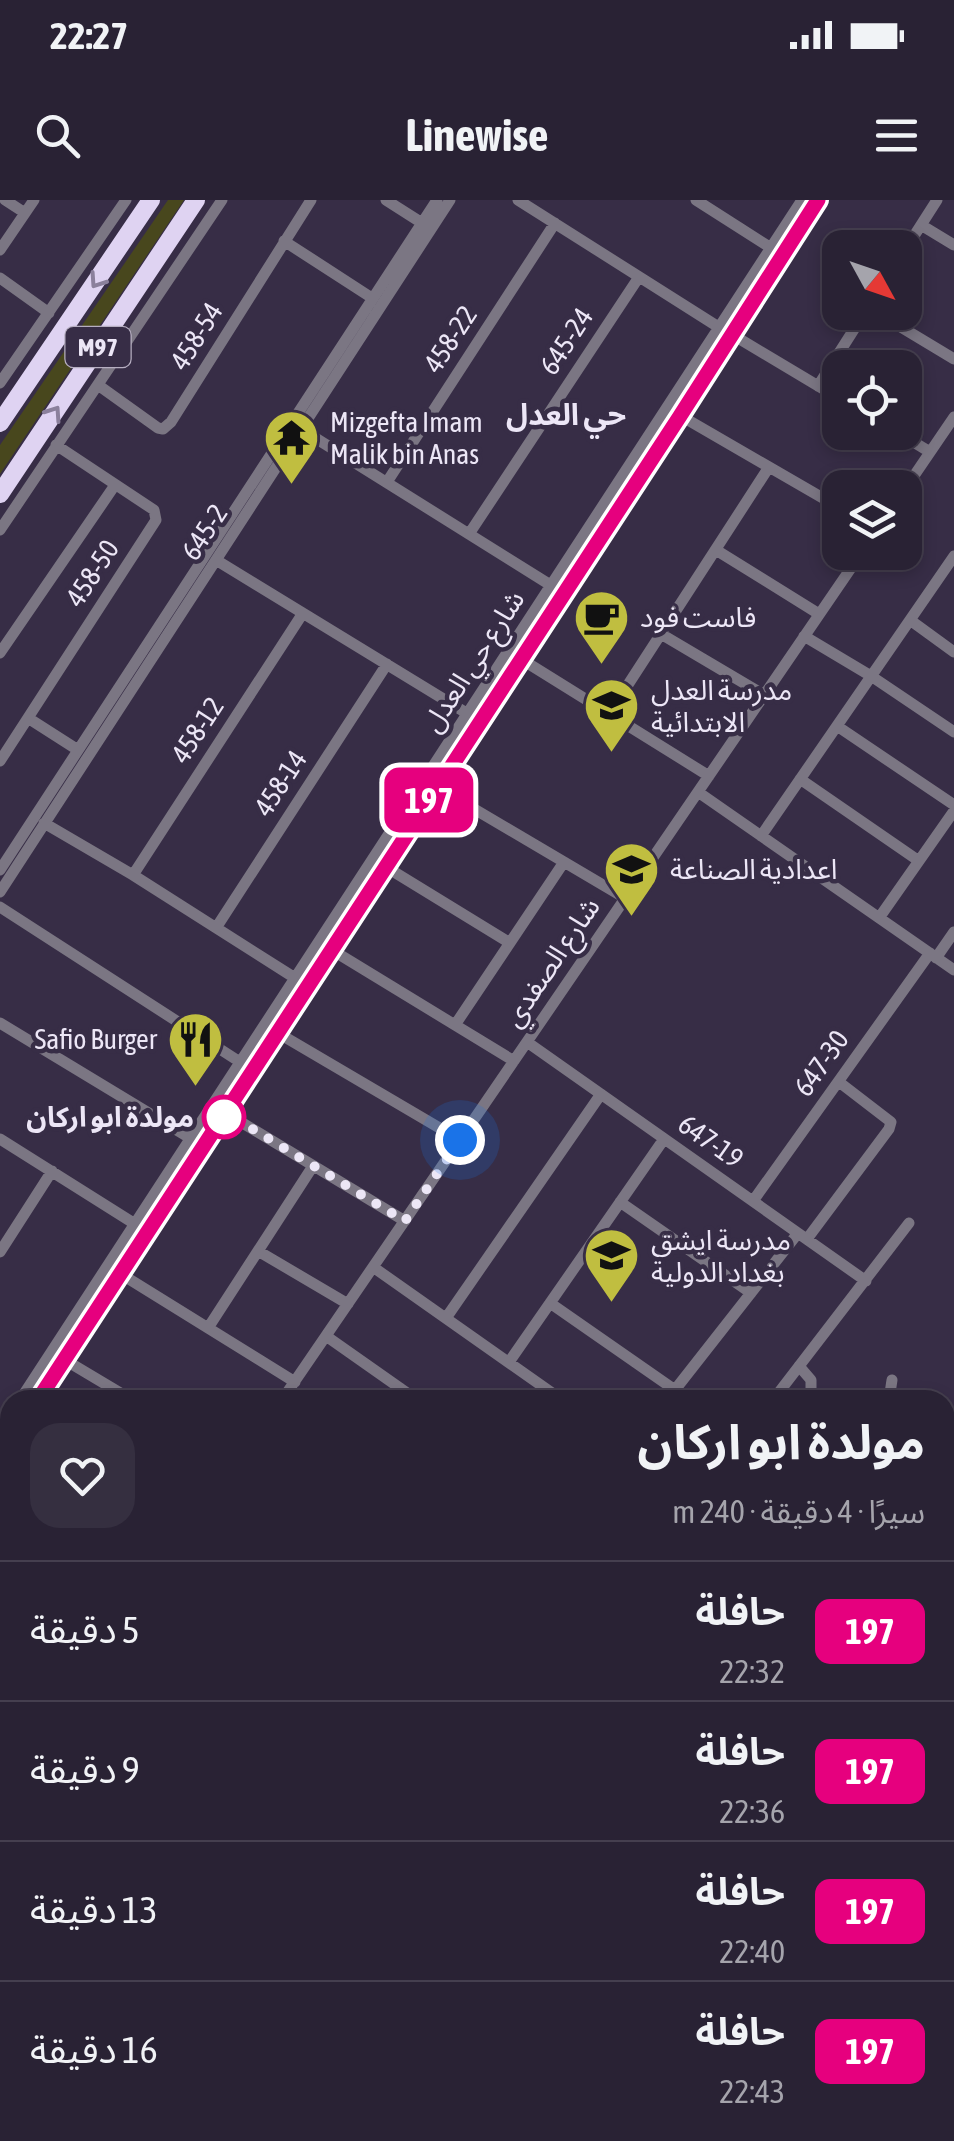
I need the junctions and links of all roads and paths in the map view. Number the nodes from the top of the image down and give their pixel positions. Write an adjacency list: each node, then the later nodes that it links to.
1 (5, 200): 16 (street)
2 (34, 200): 16 (street)
3 (126, 200): 28 (street)
4 (152, 200): 40 (highway, M97, one-way to 40)
5 (196, 200): 49 (highway, M97, one-way to 5)
6 (222, 200): 35 (street)
7 (310, 200): 21 (street, 458-54)
8 (386, 200): 17 (street)
9 (437, 200): 17 (street, 645-2)
10 (450, 200): 41 (street, 645-2)
11 (518, 200): 18 (street)
12 (696, 200): 23 (street)
13 (802, 200): 23 (street, شارع حي العدل)
14 (818, 200): 32 (street, شارع حي العدل)
15 (937, 200): 19 (street)
16 (25, 213): 24 (street)
17 (422, 223): 27 (street, 645-2)
18 (555, 224): 25 (street); 47 (street, 458-22)
19 (921, 225): 20 (street); 22 (street)
20 (918, 230)
21 (284, 242): 27 (street); 35 (street, 458-54)
22 (954, 245)
23 (771, 248): 29 (street, شارع حي العدل)
24 (0, 250)
25 (639, 277): 29 (street); 52 (street, 645-24)
26 (0, 278): 28 (street)
27 (372, 298): 70 (street, 645-2)
28 (49, 313): 34 (street)
29 (720, 328): 53 (street, شارع حي العدل)
30 (854, 330): 36 (street)
31 (906, 330): 33 (street)
32 (733, 335): 36 (street); 38 (street, شارع حي العدل)
33 (954, 359)
34 (0, 383)
35 (98, 385): 42 (street)
36 (818, 386): 37 (street)
37 (822, 388)
38 (680, 416): 45 (street); 54 (street, شارع حي العدل)
39 (954, 417): 44 (street)
40 (0, 422)
41 (301, 429): 47 (street); 57 (street, 645-2)
42 (56, 445): 48 (street, 458-50); 51 (street)
43 (922, 447): 44 (street)
44 (930, 452): 46 (street)
45 (770, 467): 50 (street); 55 (street)
46 (918, 470)
47 (387, 482): 52 (street)
48 (116, 485): 67 (street); 75 (street, 458-50)
49 (0, 494)
50 (822, 497)
51 (0, 530)
52 (469, 534): 60 (street)
53 (584, 536): 54 (street); 60 (street, شارع حي العدل)
54 (596, 544): 68 (street, شارع حي العدل)
55 (716, 550): 62 (street); 64 (street)
56 (954, 556): 59 (street)
57 (216, 560): 61 (street); 70 (street, 645-2)
58 (850, 570): 62 (street, شارع الصفدي)
59 (950, 570): 63 (street)
60 (552, 586): 73 (street, شارع حي العدل)
61 (303, 613): 69 (street); 92 (street, 458-12)
62 (820, 614): 65 (street, شارع الصفدي)
63 (910, 620): 66 (street); 71 (street)
64 (661, 634): 72 (street); 74 (street)
65 (804, 636): 71 (street); 72 (street, شارع الصفدي)
66 (954, 652)
67 (0, 653)
68 (520, 659): 74 (street); 82 (street, شارع حي العدل)
69 (387, 664): 73 (street); 99 (street, 458-14)
70 (136, 672): 78 (street, 645-2); 85 (street, 645-2)
71 (871, 676): 76 (street); 77 (street)
72 (764, 695): 80 (street, شارع الصفدي)
73 (468, 714): 94 (street, شارع حي العدل)
74 (609, 714): 80 (street)
75 (28, 718): 78 (street); 79 (street, 458-50)
76 (837, 726): 81 (street); 84 (street)
77 (954, 732)
78 (78, 750): 87 (street, 645-2)
79 (0, 761)
80 (708, 776): 83 (street, شارع الصفدي)
81 (800, 780): 86 (street); 88 (street)
82 (438, 787): 89 (street); 90 (street, شارع حي العدل)
83 (698, 792): 86 (street); 95 (street, شارع الصفدي)
84 (954, 808): 88 (street)
85 (44, 823): 87 (street, 645-2); 92 (street)
86 (761, 836): 98 (street)
87 (16, 856): 91 (street, 645-2); 93 (street, 645-2)
88 (919, 860): 98 (street)
89 (564, 862): 95 (street); 101 (street)
90 (386, 867): 96 (street, شارع حي العدل); 101 (street)
91 (0, 870)
92 (133, 876): 99 (street)
93 (0, 892)
94 (351, 892): 96 (street); 105 (street, شارع حي العدل)
95 (625, 898): 109 (street, شارع الصفدي)
96 (364, 900): 102 (street, شارع حي العدل)
97 (0, 906): 110 (street)
98 (879, 918): 103 (street)
99 (216, 928): 105 (street)
100 (954, 932): 103 (street, 647-30)
101 (510, 944): 107 (street)
102 (332, 950): 107 (street); 108 (street, شارع حي العدل)
103 (933, 956): 104 (street); 112 (street, 647-30)
104 (954, 970)
105 (294, 978): 110 (street, شارع حي العدل)
106 (0, 1023): 116 (street)
107 (455, 1025): 111 (street)
108 (278, 1033): 114 (street, شارع حي العدل); 118 (street)
109 (527, 1042): 111 (street, شارع الصفدي); 113 (street, 647-19)
110 (240, 1062): 116 (street, شارع حي العدل)
111 (514, 1062): 118 (street, شارع الصفدي)
112 (839, 1082): 122 (street, 647-30); 126 (street)
113 (601, 1094): 117 (street, 647-19); 135 (street)
114 (226, 1113): 119 (street); 130 (street, شارع حي العدل)
115 (0, 1138): 120 (street)
116 (190, 1138): 125 (street, شارع حي العدل)
117 (664, 1138): 121 (street); 122 (street, 647-19)
118 (460, 1140): 123 (street, شارع الصفدي)
119 (314, 1166): 123 (street); 127 (street)
120 (52, 1171): 125 (street); 128 (street)
121 (620, 1202): 132 (street); 133 (street)
122 (753, 1202): 126 (street, 647-19)
123 (405, 1221): 129 (street, شارع الصفدي)
124 (909, 1223): 131 (street)
125 (134, 1224): 143 (street, شارع حي العدل)
126 (803, 1236): 131 (street, 647-19); 132 (street)
127 (258, 1251): 134 (street); 136 (street)
128 (0, 1252)
129 (373, 1267): 134 (street, شارع الصفدي); 135 (street)
130 (121, 1274): 136 (street); 138 (street, شارع حي العدل)
131 (866, 1281): 140 (street)
132 (751, 1293): 153 (street)
133 (550, 1303): 139 (street); 152 (street)
134 (348, 1304): 137 (street, شارع الصفدي)
135 (446, 1318): 139 (street)
136 (208, 1328): 142 (street)
137 (326, 1336): 142 (street, شارع الصفدي); 144 (street)
138 (65, 1360): 147 (street, شارع حي العدل); 148 (street)
139 (509, 1362): 151 (street)
140 (799, 1366): 154 (street); 155 (street)
141 (892, 1380): 156 (street)
142 (294, 1382): 149 (street, شارع الصفدي)
143 (30, 1385): 145 (street, شارع حي العدل); 146 (street)
144 (400, 1388): 150 (street)
145 (27, 1390)
146 (34, 1390)
147 (45, 1390)
148 (115, 1390)
149 (289, 1390)
150 (403, 1390)
151 (548, 1390)
152 (664, 1390)
153 (675, 1390)
154 (781, 1390)
155 (811, 1390)
156 (890, 1390)

